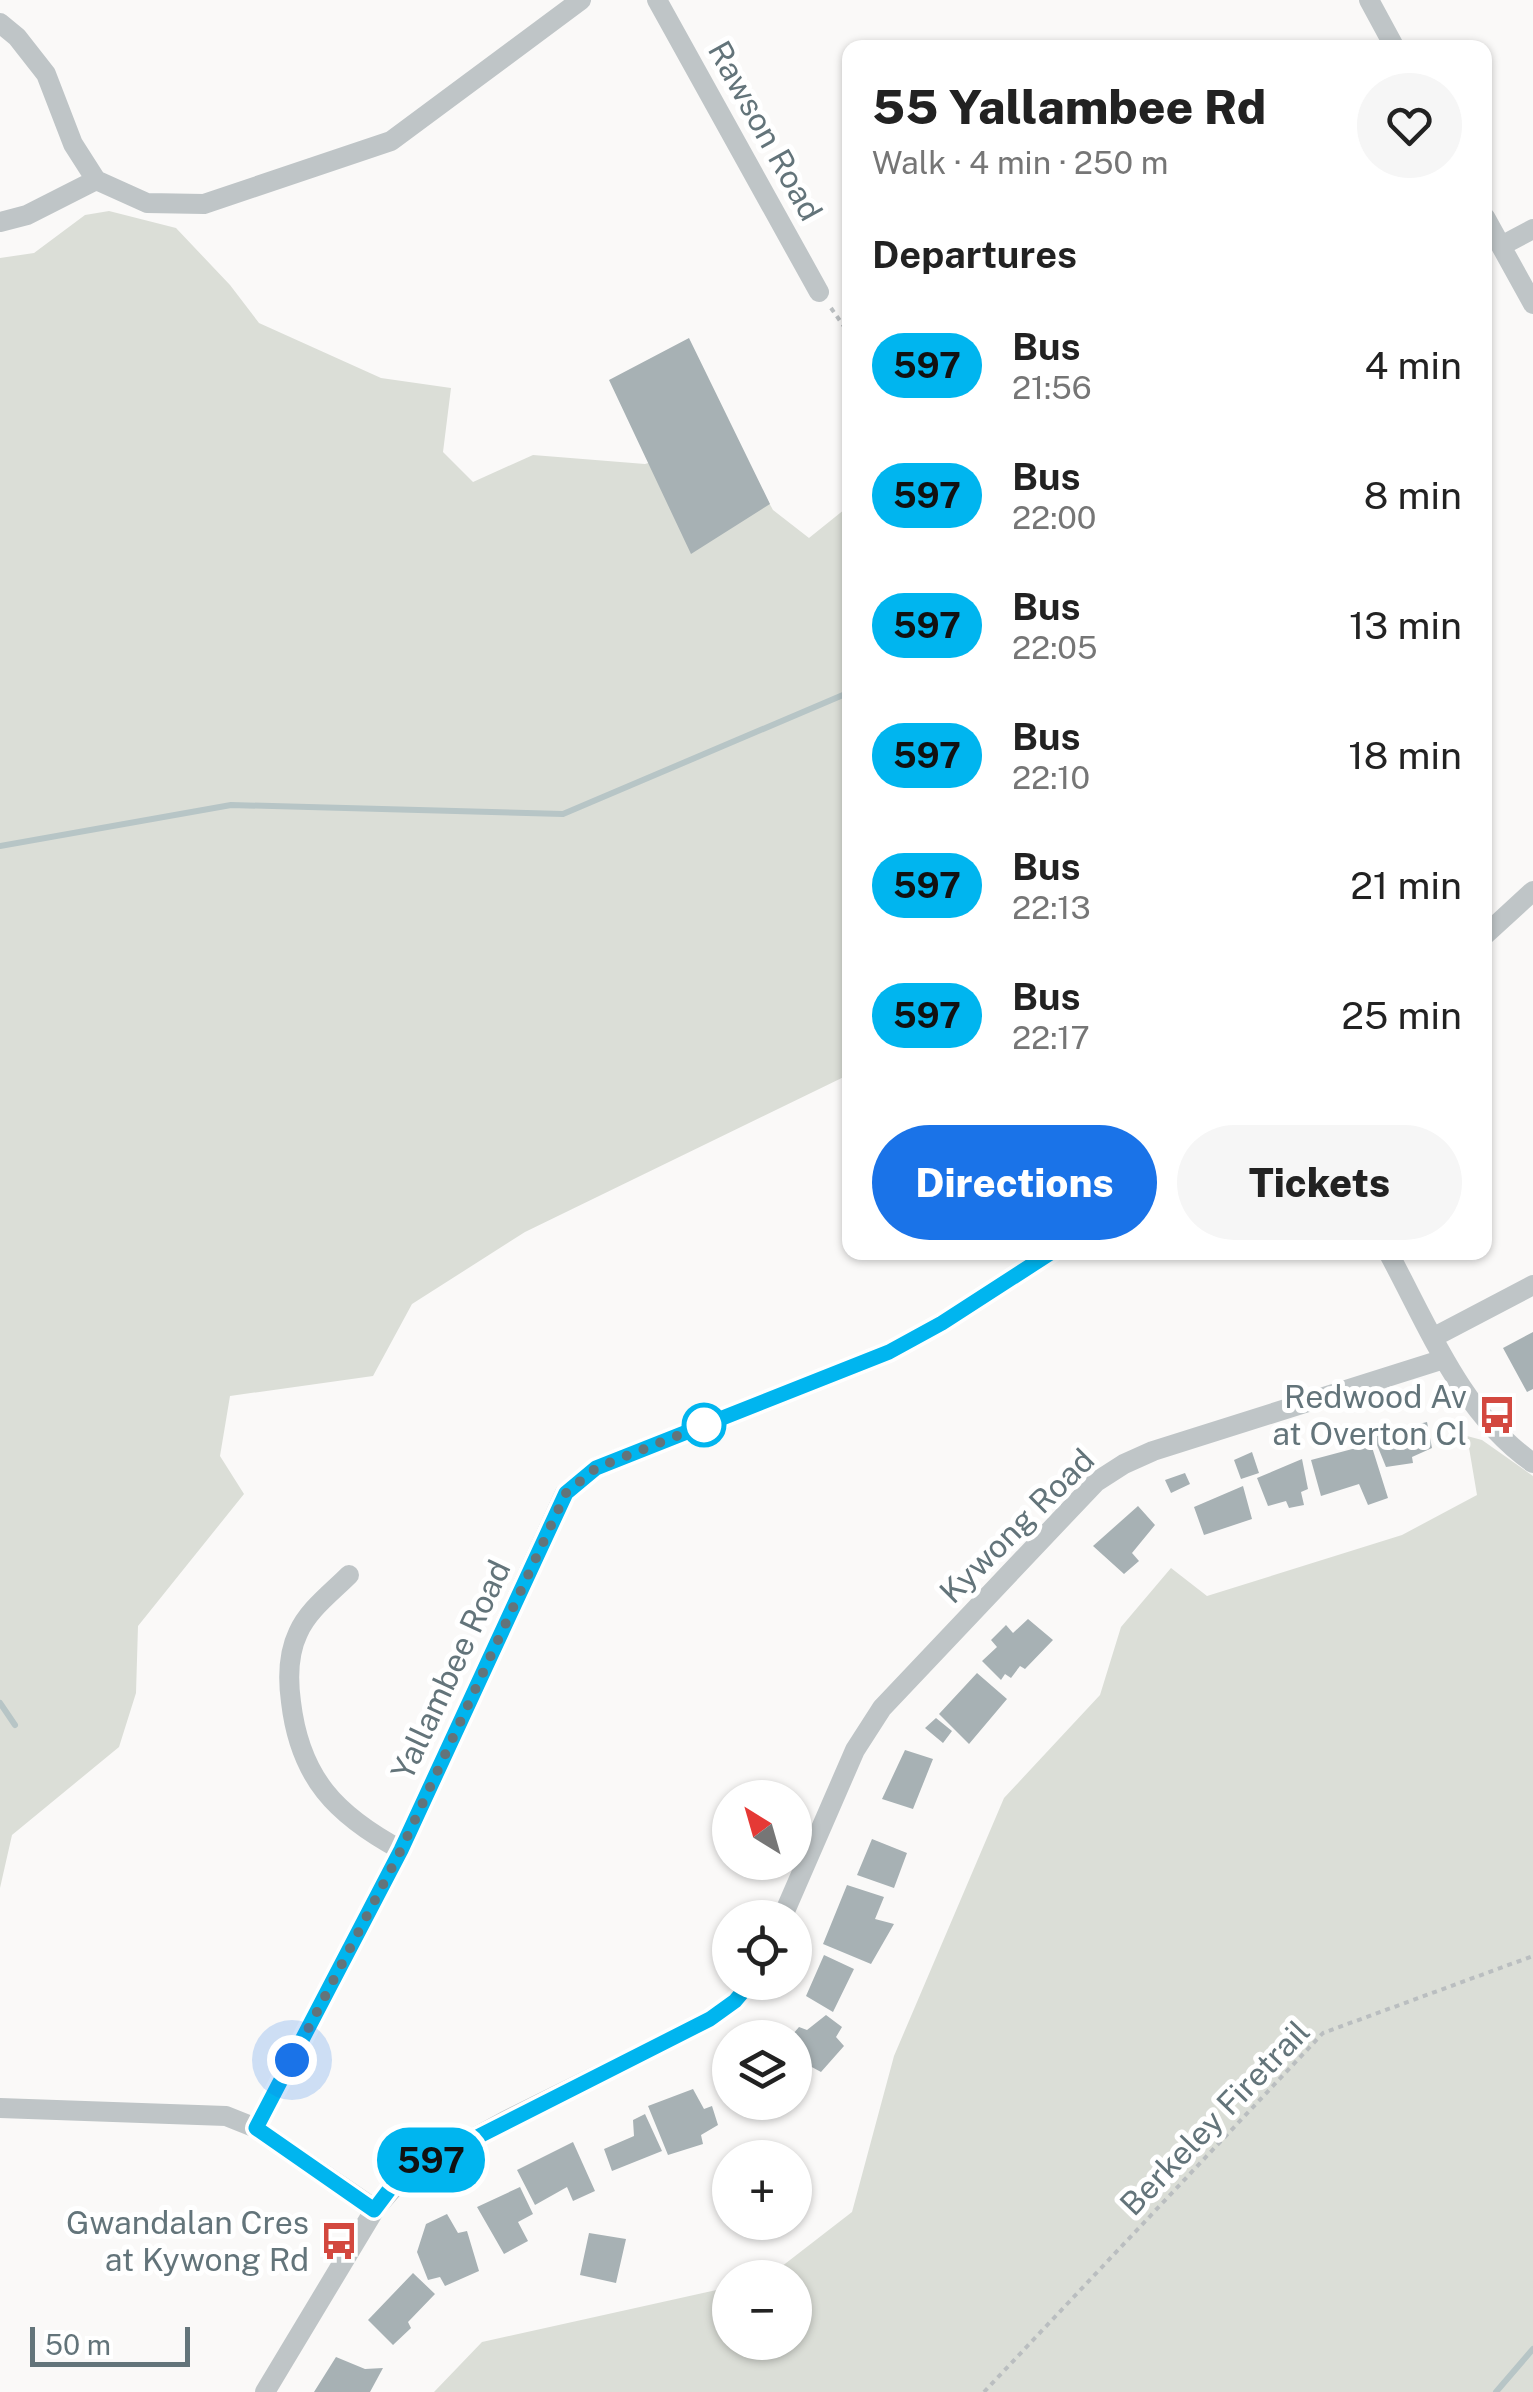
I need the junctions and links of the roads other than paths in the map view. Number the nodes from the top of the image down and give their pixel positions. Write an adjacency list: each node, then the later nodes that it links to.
1 (581, 0): 6 (street)
2 (657, 0): 11 (street, Rawson Road)
3 (1369, 0): 5 (street)
4 (0, 24): 6 (street)
5 (1390, 40)
6 (96, 180): 7 (street)
7 (0, 222)
8 (1533, 229): 9 (street)
9 (1492, 234)
10 (1492, 236): 12 (street)
11 (819, 292)
12 (1533, 304)
13 (1533, 891): 14 (street)
14 (1492, 929)
15 (1040, 1260): 22 (street, Yallambee Road)
16 (1392, 1260): 18 (street)
17 (1533, 1285): 18 (street)
18 (1434, 1337): 19 (street)
19 (1444, 1359): 20 (street); 23 (street, Kywong Road)
20 (1533, 1463)
21 (349, 1575): 22 (street)
22 (401, 1850): 26 (street, Yallambee Road)
23 (790, 1900)
24 (736, 2000): 27 (street)
25 (0, 2108): 26 (street)
26 (256, 2128): 27 (street)
27 (374, 2210): 28 (street)
28 (265, 2392)

